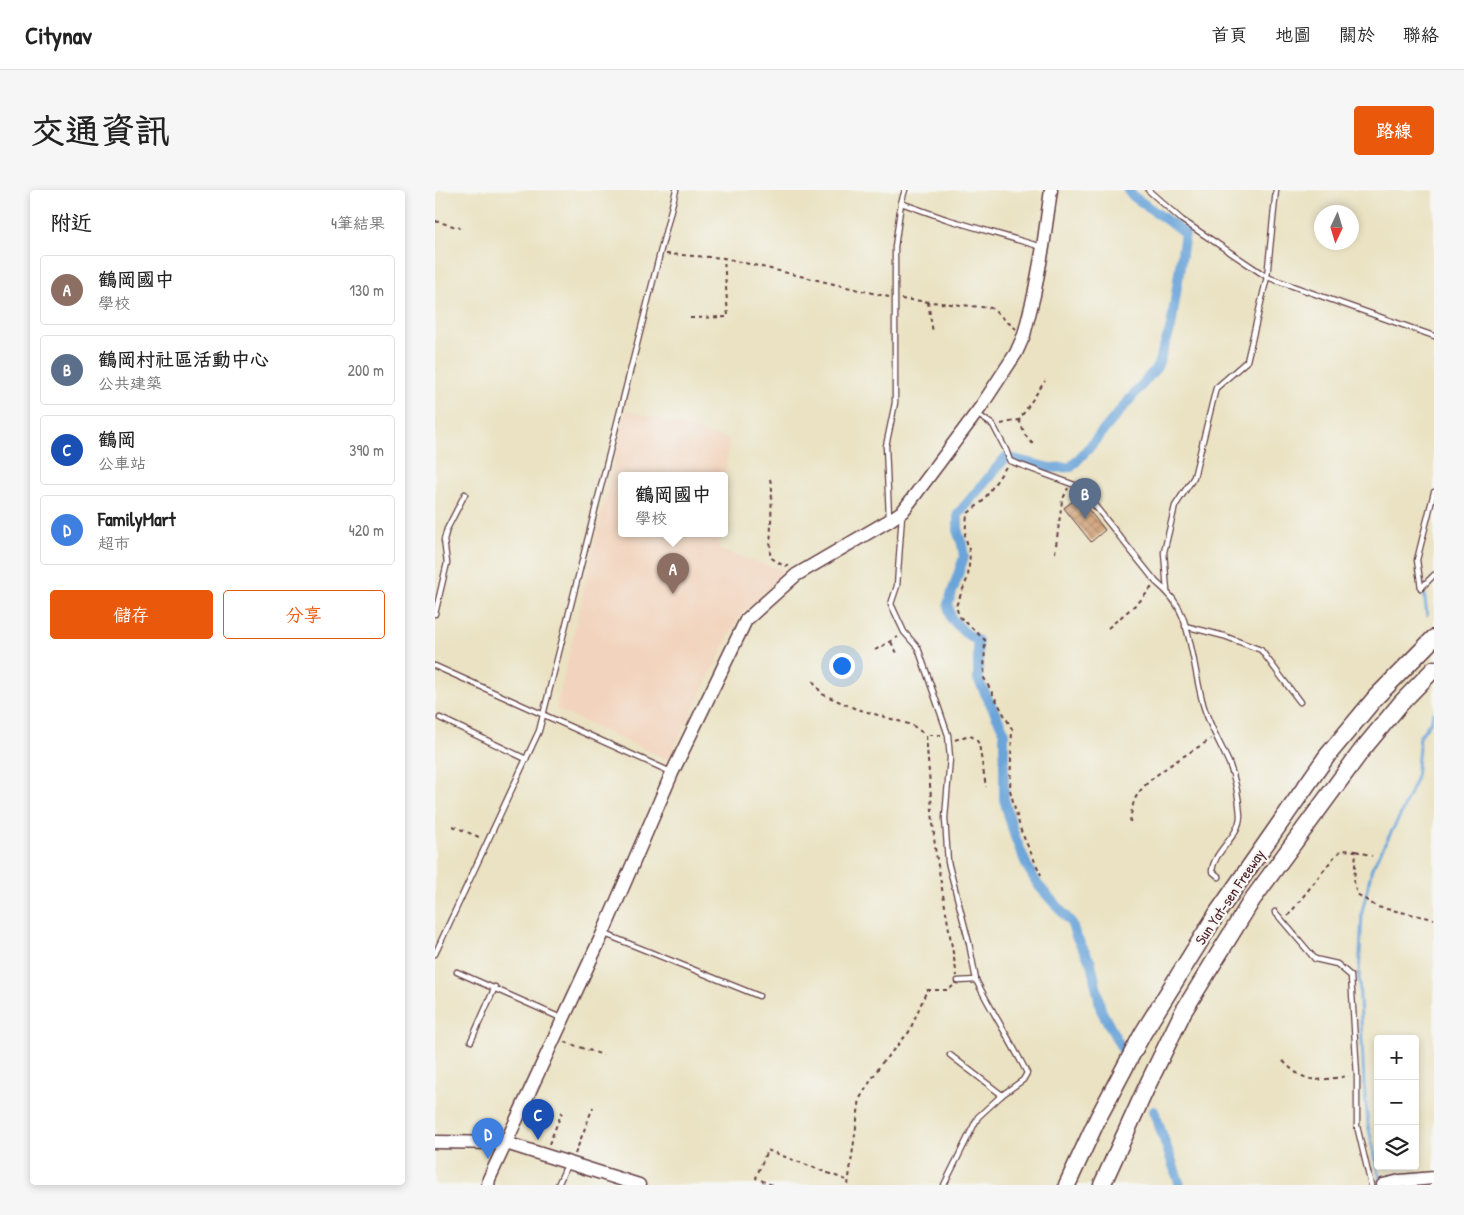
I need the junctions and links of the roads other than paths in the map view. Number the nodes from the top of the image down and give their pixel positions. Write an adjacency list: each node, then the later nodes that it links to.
1 (676, 190): 23 (lane)
2 (1051, 190): 7 (street)
3 (1148, 190): 8 (lane)
4 (1276, 190): 8 (lane)
5 (903, 191): 6 (lane)
6 (901, 203): 7 (lane); 14 (lane)
7 (1043, 247): 10 (street)
8 (1267, 277): 9 (lane); 16 (lane)
9 (1434, 336)
10 (976, 414): 13 (street); 16 (lane)
11 (1434, 492): 15 (lane)
12 (465, 494): 17 (lane)
13 (903, 511): 14 (street); 32 (lane)
14 (890, 520): 26 (street)
15 (1434, 575)
16 (1167, 590): 18 (lane)
17 (435, 614)
18 (1185, 626): 22 (lane); 27 (lane)
19 (1434, 638): 49 (highway, Sun Yat-sen Freeway)
20 (435, 666): 23 (lane)
21 (1434, 669): 50 (highway, Sun Yat-sen Freeway)
22 (1300, 702)
23 (543, 715): 25 (lane); 26 (lane)
24 (439, 718): 25 (lane)
25 (526, 759): 30 (lane)
26 (673, 773): 29 (street)
27 (1219, 877)
28 (1275, 912): 51 (lane)
29 (603, 933): 35 (lane); 36 (street)
30 (435, 954)
31 (457, 972): 34 (lane)
32 (976, 980): 33 (lane); 39 (lane)
33 (957, 981)
34 (495, 988): 36 (lane); 37 (lane)
35 (759, 996)
36 (563, 1018): 41 (street)
37 (471, 1041)
38 (950, 1055): 39 (lane)
39 (1002, 1095): 48 (lane)
40 (435, 1142): 41 (street)
41 (507, 1143): 42 (street); 45 (street)
42 (570, 1162): 46 (lane); 47 (street)
43 (1434, 1178): 44 (street)
44 (1401, 1183): 52 (street)
45 (488, 1185)
46 (558, 1185)
47 (639, 1185)
48 (944, 1185)
49 (1067, 1185)
50 (1102, 1185)
51 (1371, 1185)
52 (1384, 1185)

